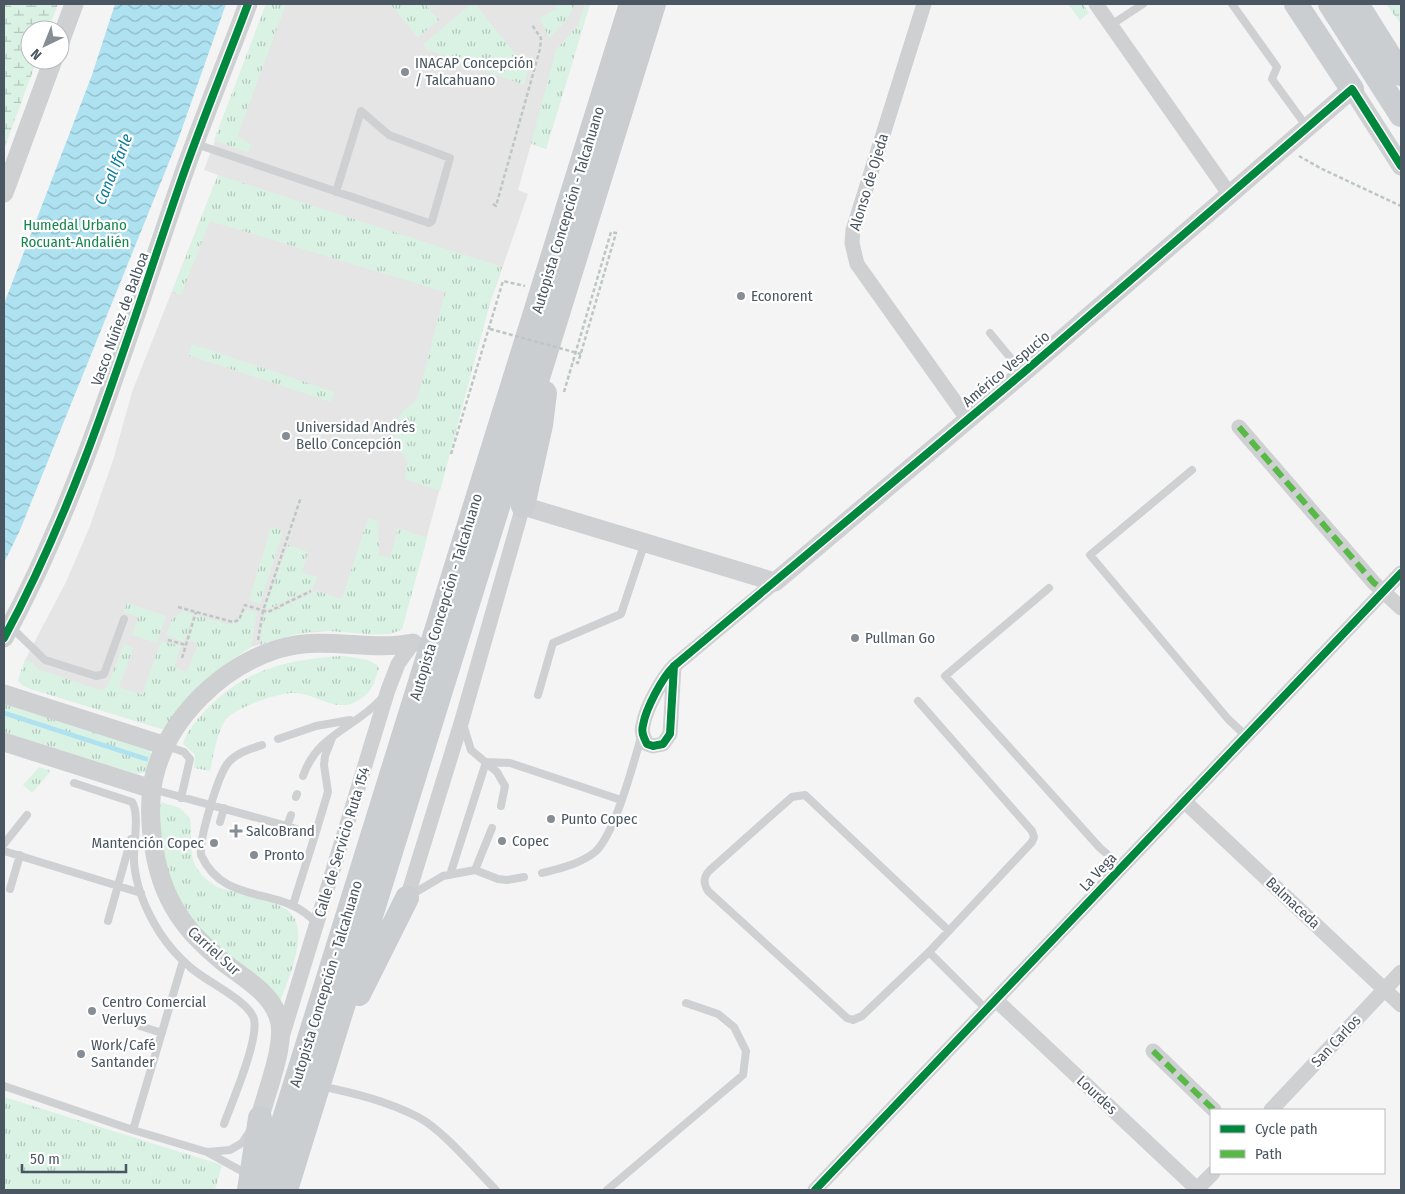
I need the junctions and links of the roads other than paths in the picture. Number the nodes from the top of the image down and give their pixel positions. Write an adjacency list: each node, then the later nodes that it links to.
1 (74, 4): 13 (street)
2 (248, 4): 21 (street, Vasco Núñez de Balboa)
3 (632, 4): 38 (main road, Autopista Concepción - Talcahuano)
4 (654, 4): 27 (main road, Autopista Concepción - Talcahuano)
5 (924, 4): 29 (street, Alonso de Ojeda)
6 (1096, 4): 14 (street)
7 (1143, 4): 14 (lane)
8 (1232, 4): 20 (lane)
9 (1296, 4): 18 (main road)
10 (1330, 4): 19 (main road)
11 (1357, 4): 17 (main road)
12 (1371, 4): 15 (main road)
13 (68, 20)
14 (1111, 25): 25 (street)
15 (1401, 42)
16 (49, 70): 24 (street)
17 (1401, 74)
18 (1352, 89): 20 (street, Américo Vespucio); 22 (street)
19 (1401, 115)
20 (1308, 128): 25 (street, Américo Vespucio)
21 (196, 144): 23 (lane); 41 (street, Vasco Núñez de Balboa)
22 (1401, 166)
23 (336, 192): 23 (lane)
24 (4, 193)
25 (1230, 196): 28 (street, Américo Vespucio)
26 (990, 333): 28 (lane)
27 (551, 336): 32 (main road); 101 (main road, Autopista Concepción - Talcahuano)
28 (1023, 373): 29 (street, Américo Vespucio)
29 (968, 420): 35 (street, Américo Vespucio)
30 (1239, 426): 37 (street)
31 (1192, 470): 52 (lane)
32 (523, 506): 33 (street); 49 (street)
33 (645, 542): 35 (street); 46 (lane)
34 (1401, 573): 37 (street, La Vega)
35 (775, 582): 43 (street, Américo Vespucio)
36 (1049, 588): 77 (lane)
37 (1385, 591): 39 (street); 52 (street, La Vega)
38 (443, 607): 42 (main road); 110 (main road, Autopista Concepción - Talcahuano)
39 (1401, 608)
40 (124, 619): 41 (lane)
41 (7, 632)
42 (413, 643): 44 (street, Calle de Servicio Ruta 154); 56 (street, Carriel Sur)
43 (674, 666): 50 (street, Américo Vespucio); 50 (street)
44 (388, 690): 48 (lane); 88 (street, Calle de Servicio Ruta 154)
45 (4, 694): 56 (street)
46 (538, 695)
47 (918, 701): 89 (lane)
48 (354, 719): 51 (lane); 53 (lane)
49 (462, 720): 57 (lane); 85 (street)
50 (642, 732): 62 (lane)
51 (333, 734): 58 (lane); 73 (lane)
52 (1246, 736): 63 (street, La Vega)
53 (278, 739)
54 (4, 742): 60 (street)
55 (262, 744): 64 (lane)
56 (166, 746): 60 (street, Carriel Sur); 61 (lane)
57 (486, 762): 62 (lane); 65 (lane); 80 (lane)
58 (303, 776)
59 (74, 783): 70 (lane)
60 (152, 789): 61 (lane); 99 (street, Carriel Sur)
61 (181, 798): 64 (lane)
62 (621, 800): 79 (lane)
63 (1184, 801): 77 (street, La Vega); 93 (street, Balmaceda)
64 (211, 806): 66 (lane); 86 (lane)
65 (501, 806)
66 (224, 808): 69 (lane); 71 (lane)
67 (27, 815): 74 (lane)
68 (291, 816): 71 (lane)
69 (220, 822)
70 (135, 826): 82 (lane); 84 (lane)
71 (287, 826): 73 (lane)
72 (492, 828): 78 (lane)
73 (315, 835): 86 (lane)
74 (4, 844)
75 (4, 850): 76 (lane)
76 (20, 856): 82 (lane); 83 (lane)
77 (1122, 867): 95 (street, La Vega)
78 (475, 870): 80 (lane); 81 (lane)
79 (542, 873)
80 (450, 875): 85 (lane)
81 (524, 877)
82 (118, 886): 84 (lane); 87 (lane)
83 (10, 889)
84 (141, 893): 91 (lane)
85 (407, 898): 101 (main road)
86 (294, 905): 88 (lane)
87 (108, 921)
88 (317, 924): 99 (street, Calle de Servicio Ruta 154)
89 (949, 931): 90 (lane); 90 (lane)
90 (928, 952): 95 (lane)
91 (183, 961): 98 (lane); 106 (lane)
92 (1401, 972): 93 (street, San Carlos)
93 (1385, 989): 96 (street, Balmaceda); 104 (street, San Carlos)
94 (686, 1003): 113 (lane)
95 (992, 1005): 114 (street, La Vega); 115 (street, Lourdes)
96 (1401, 1005)
97 (137, 1025): 98 (lane)
98 (162, 1033): 107 (lane)
99 (280, 1044): 105 (street, Carriel Sur)
100 (1153, 1050): 103 (street)
101 (321, 1075): 111 (main road, Autopista Concepción - Talcahuano); 112 (lane)
102 (4, 1086): 107 (lane)
103 (1213, 1109)
104 (1272, 1109)
105 (260, 1118): 108 (lane); 110 (main road)
106 (224, 1124)
107 (133, 1130): 108 (lane)
108 (208, 1152): 110 (lane)
109 (1212, 1174): 115 (street)
110 (254, 1187)
111 (286, 1190)
112 (496, 1190)
113 (607, 1190)
114 (815, 1190)
115 (1197, 1190)

